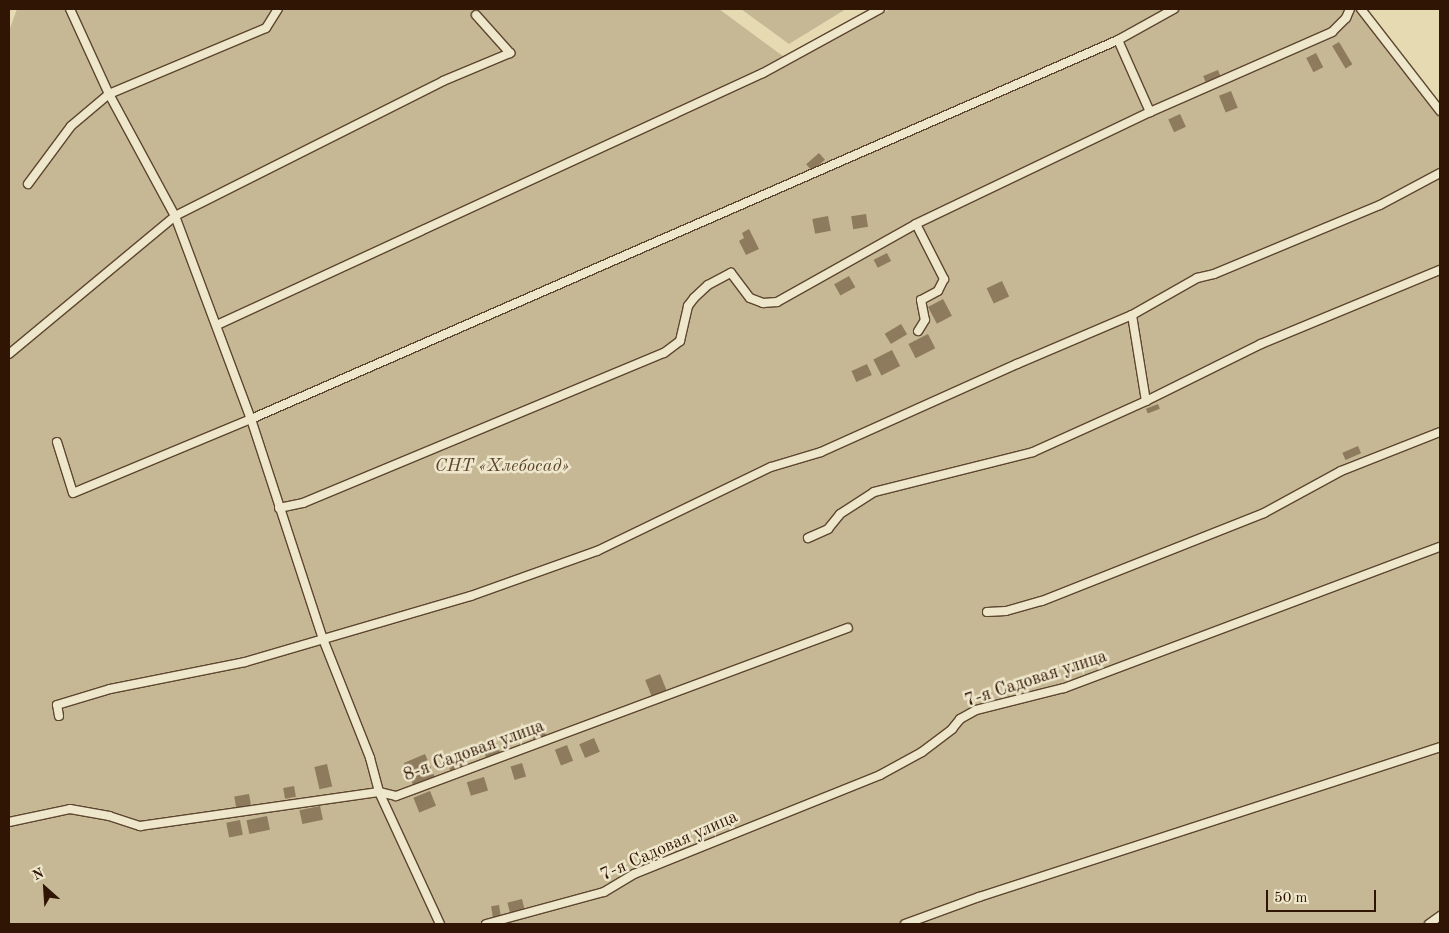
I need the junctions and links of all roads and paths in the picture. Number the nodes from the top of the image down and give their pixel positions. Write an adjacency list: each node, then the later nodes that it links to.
1 (70, 9): 9 (lane)
2 (278, 9): 9 (lane)
3 (880, 9): 18 (lane)
4 (1174, 9): 8 (lane)
5 (1350, 9): 11 (lane)
6 (1361, 9): 10 (lane)
7 (476, 15): 14 (lane)
8 (1118, 40): 11 (lane); 22 (lane)
9 (109, 94): 13 (lane); 14 (lane)
10 (1440, 110)
11 (1150, 112): 15 (lane)
12 (1440, 173): 17 (lane)
13 (28, 184)
14 (175, 216): 18 (lane); 20 (lane)
15 (916, 224): 19 (lane); 25 (lane)
16 (1440, 270): 21 (lane)
17 (1132, 315): 21 (lane); 30 (lane)
18 (217, 325): 22 (lane)
19 (918, 331)
20 (9, 354)
21 (1146, 401): 26 (lane)
22 (252, 419): 24 (lane); 25 (lane)
23 (1440, 432): 28 (lane)
24 (57, 442)
25 (279, 508): 30 (lane)
26 (808, 538)
27 (1440, 547): 37 (lane, 7-я Садовая улица)
28 (987, 612)
29 (848, 628): 33 (lane, 8-я Садовая улица)
30 (323, 639): 31 (lane); 33 (lane)
31 (59, 716)
32 (1440, 747): 38 (lane)
33 (379, 792): 34 (lane, 8-я Садовая улица); 36 (lane)
34 (9, 822)
35 (1440, 916): 39 (lane)
36 (440, 924)
37 (486, 924)
38 (904, 924)
39 (1429, 924)

